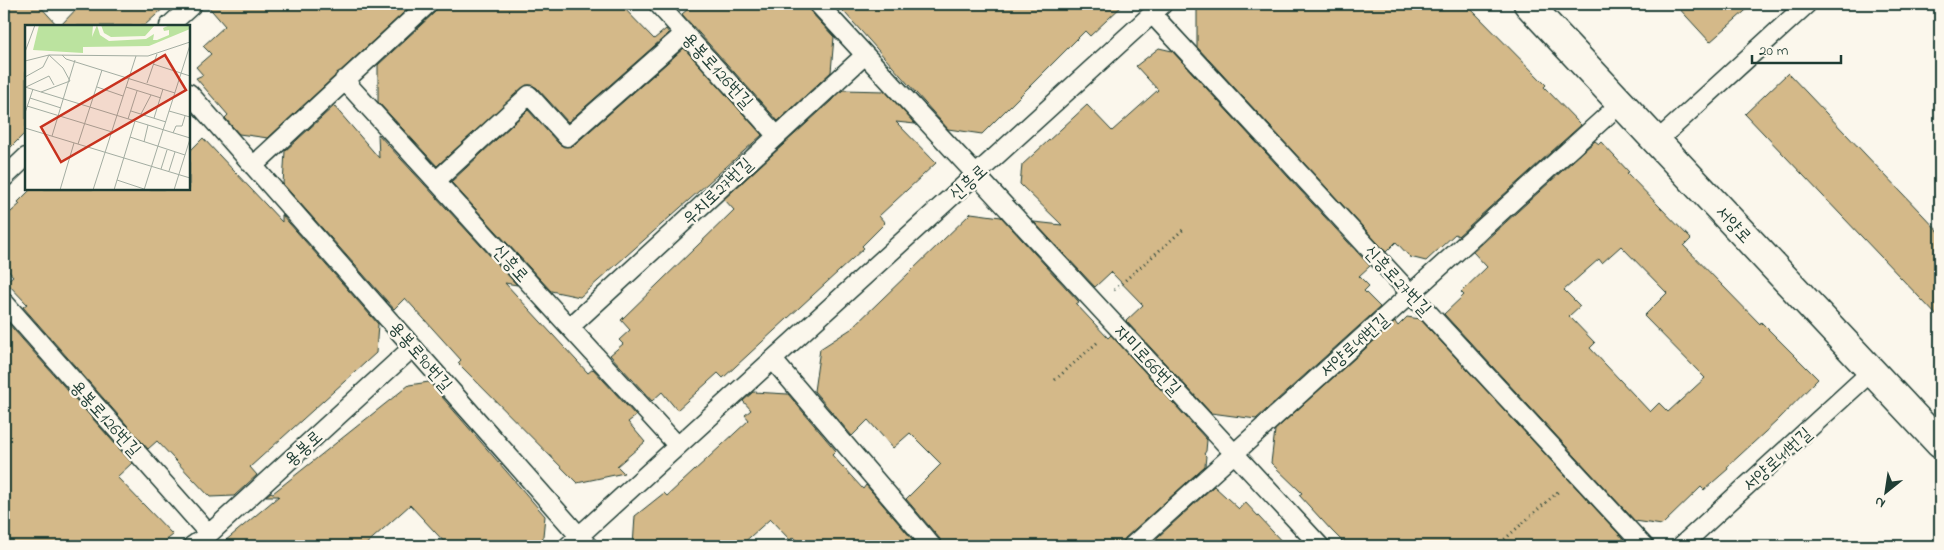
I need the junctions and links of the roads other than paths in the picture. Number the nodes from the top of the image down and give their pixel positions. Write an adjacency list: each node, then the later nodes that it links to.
1 (193, 4): 8 (lane)
2 (428, 4): 11 (lane)
3 (658, 4): 9 (lane, 용봉로126번길)
4 (818, 4): 10 (lane)
5 (1528, 4): 13 (street, 서양로)
6 (1807, 4): 15 (lane)
7 (1157, 9): 18 (lane, 신흥로); 21 (lane, 신흥로27번길)
8 (170, 25)
9 (685, 33): 14 (lane, 용봉로126번길); 20 (lane)
10 (865, 55): 14 (lane, 우치로27번길); 18 (lane)
11 (344, 80): 17 (lane); 20 (lane, 신흥로)
12 (190, 94): 17 (lane, 용봉로90번길)
13 (1621, 103): 15 (street, 서양로); 21 (lane, 서양로49번길)
14 (778, 136): 23 (lane, 우치로27번길)
15 (1657, 141): 26 (street, 서양로)
16 (25, 158): 19 (lane)
17 (253, 166): 24 (lane, 용봉로90번길)
18 (976, 174): 25 (lane, 신흥로); 29 (lane, 자미로66번길)
19 (4, 178)
20 (436, 181): 23 (lane, 신흥로)
21 (1411, 294): 29 (lane, 서양로49번길); 36 (lane, 신흥로27번길)
22 (4, 302): 30 (lane, 용봉로126번길)
23 (570, 327): 28 (lane, 신흥로)
24 (413, 347): 30 (lane, 용봉로); 31 (lane, 용봉로90번길)
25 (773, 360): 28 (lane, 신흥로); 33 (lane)
26 (1872, 371): 27 (street, 서양로); 37 (lane, 서양로41번길)
27 (1940, 444)
28 (678, 446): 31 (lane, 신흥로)
29 (1234, 454): 34 (lane, 서양로49번길); 35 (lane, 자미로66번길)
30 (209, 534): 32 (lane, 용봉로)
31 (578, 543)
32 (192, 546)
33 (932, 546)
34 (1132, 546)
35 (1320, 546)
36 (1644, 546)
37 (1681, 546)

